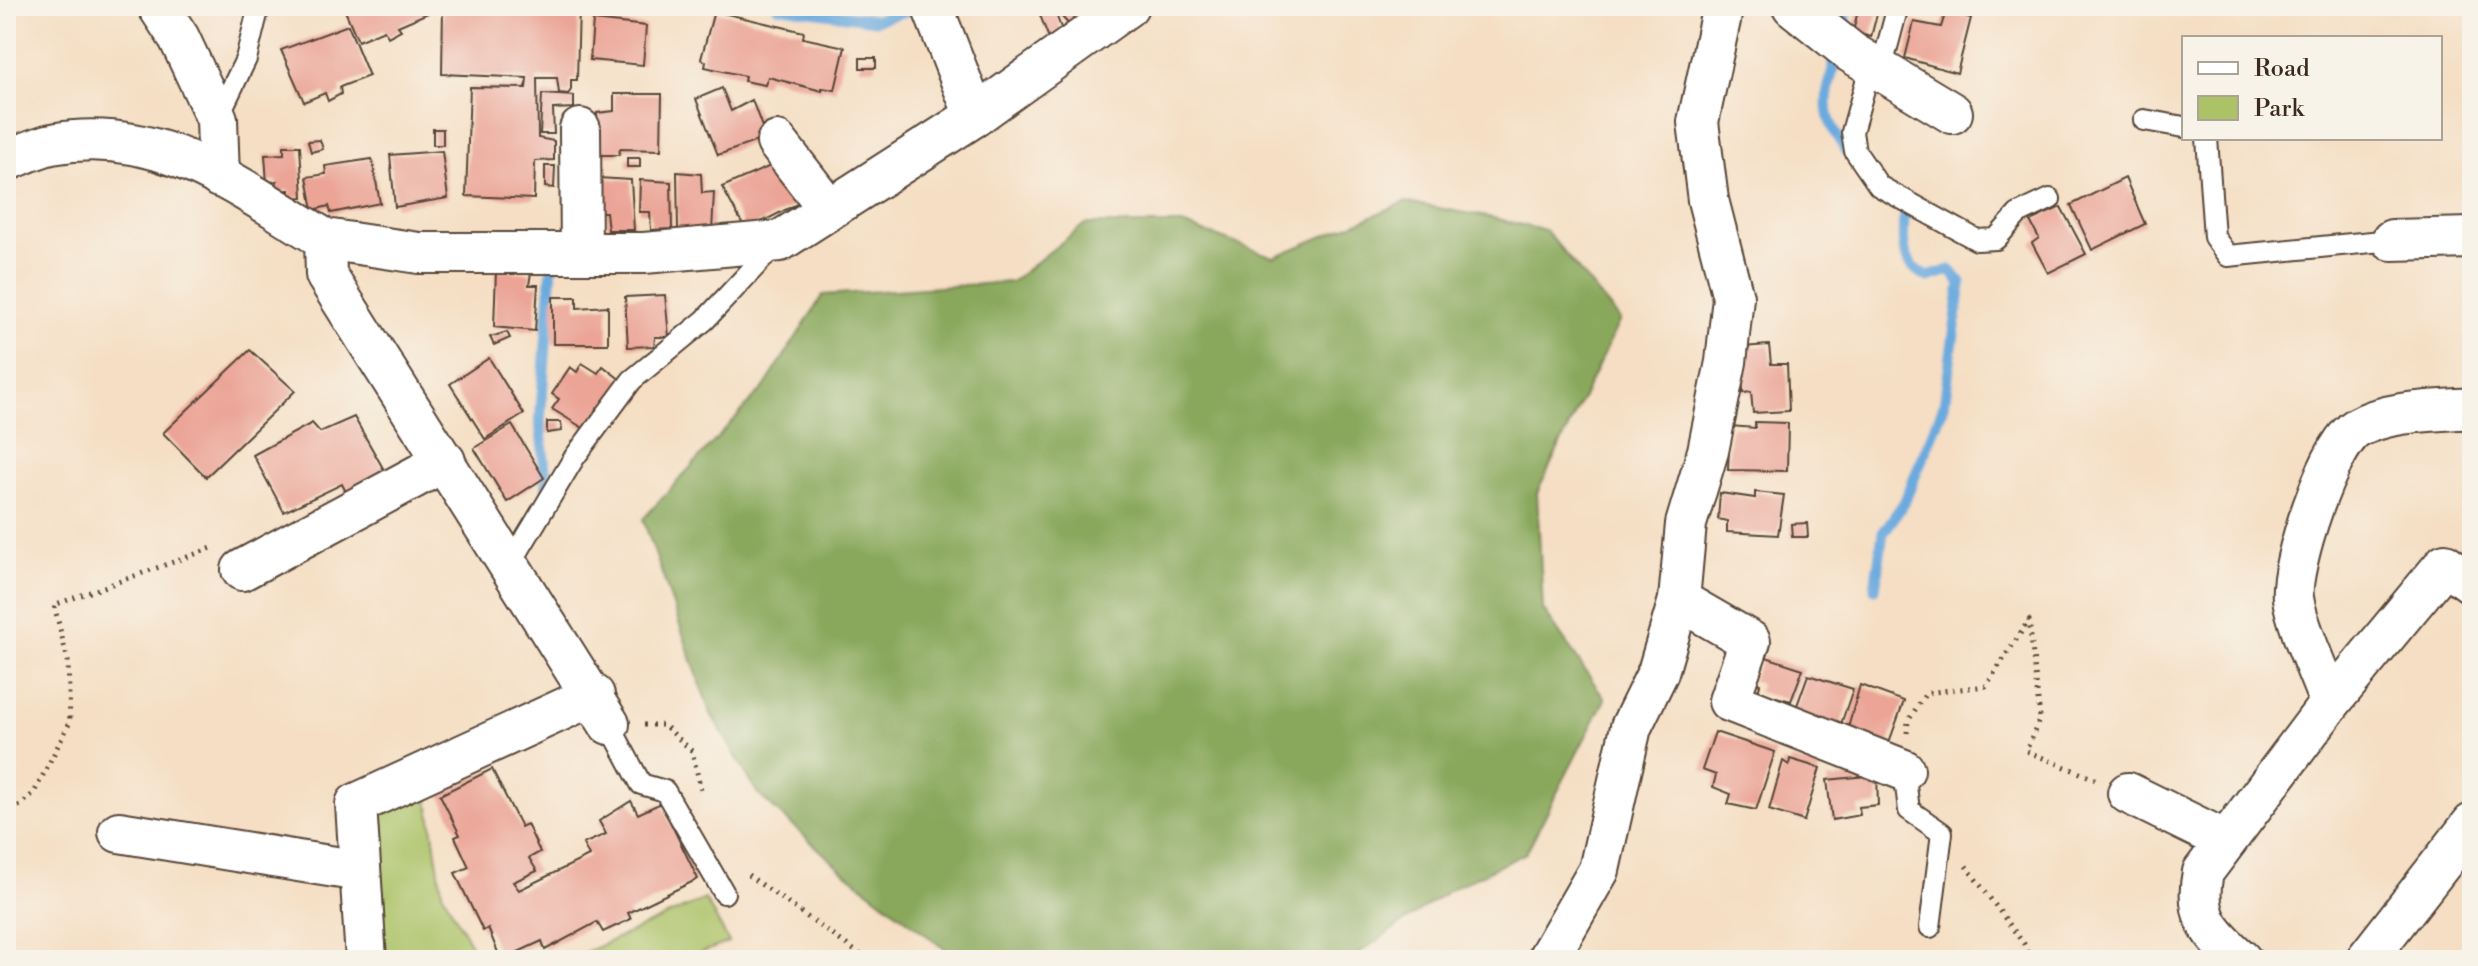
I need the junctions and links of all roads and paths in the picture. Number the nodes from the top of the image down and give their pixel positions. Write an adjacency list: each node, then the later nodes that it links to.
1 (158, 6): 11 (street)
2 (259, 6): 11 (lane)
3 (1128, 6): 10 (street)
4 (1723, 6): 31 (street)
5 (1793, 6): 8 (street)
6 (1898, 6): 8 (lane)
7 (936, 14): 10 (street)
8 (1858, 56): 9 (street); 19 (lane)
9 (1952, 113)
10 (975, 116): 20 (street)
11 (217, 119): 18 (street)
12 (2144, 120): 13 (lane)
13 (2182, 127)
14 (580, 129): 25 (street)
15 (2207, 140): 23 (lane)
16 (777, 142): 20 (street)
17 (6, 161): 18 (street)
18 (219, 177): 22 (street)
19 (2050, 199)
20 (829, 209): 24 (street)
21 (2472, 238): 23 (street)
22 (325, 239): 25 (street); 27 (street)
23 (2392, 240)
24 (780, 241): 25 (street); 28 (lane)
25 (581, 253)
26 (2472, 408): 32 (street)
27 (445, 461): 28 (street); 29 (street)
28 (511, 563): 33 (street)
29 (242, 570): 37 (path)
30 (2472, 583): 32 (street)
31 (1679, 600): 34 (street); 48 (street)
32 (2330, 703): 41 (street)
33 (602, 709): 36 (path); 43 (street); 44 (lane)
34 (1904, 770): 35 (path); 40 (lane)
35 (2128, 793): 41 (street)
36 (703, 801)
37 (6, 817)
38 (2472, 824): 51 (street)
39 (119, 832): 43 (street)
40 (1942, 833): 45 (lane); 49 (path)
41 (2226, 841): 50 (street)
42 (741, 863): 47 (path)
43 (360, 871): 46 (street)
44 (724, 893)
45 (1930, 927)
46 (366, 960)
47 (868, 960)
48 (1547, 960)
49 (2030, 960)
50 (2241, 960)
51 (2366, 960)

